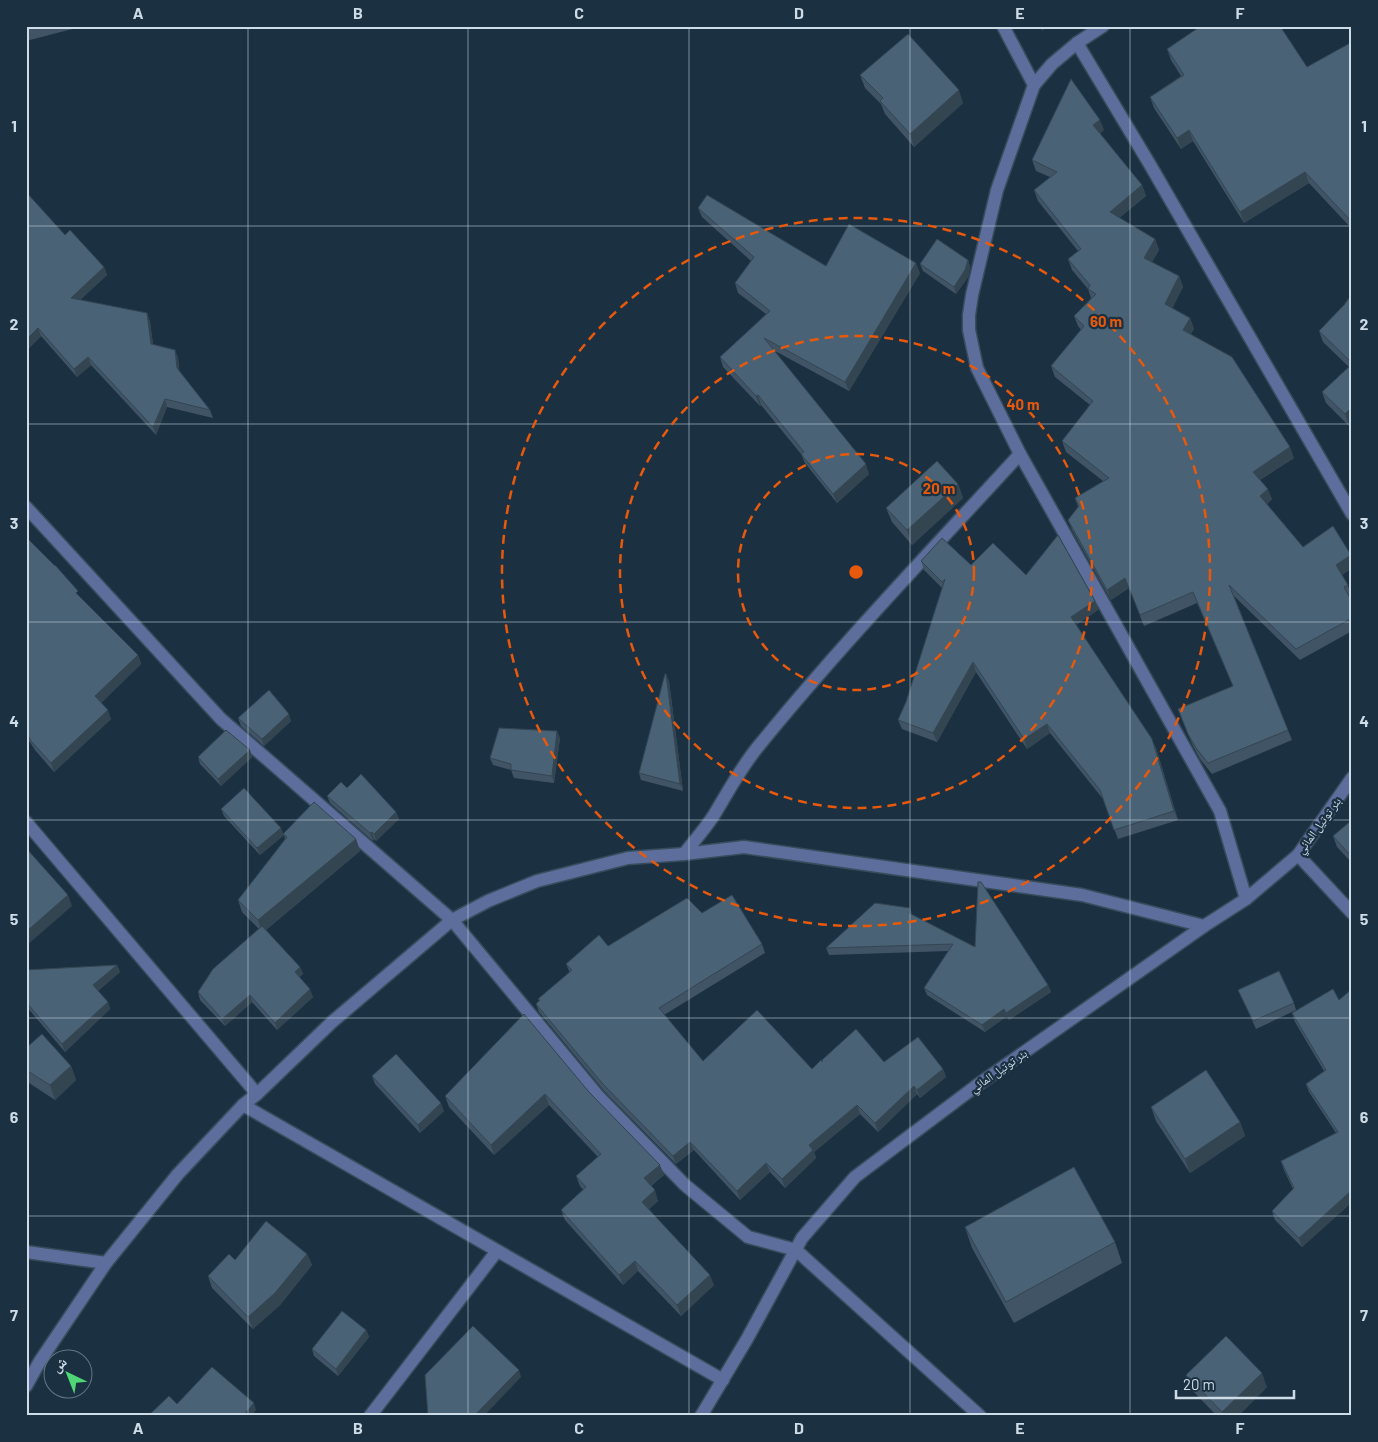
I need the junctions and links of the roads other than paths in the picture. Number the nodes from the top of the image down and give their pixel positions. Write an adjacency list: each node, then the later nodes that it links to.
1 (1002, 26): 4 (street)
2 (1103, 26): 3 (street)
3 (1077, 43): 4 (street); 7 (street)
4 (1034, 85): 5 (street)
5 (1020, 454): 10 (street); 12 (street)
6 (26, 507): 14 (street)
7 (1352, 514)
8 (1352, 778): 11 (street, بئر توتيل المائي)
9 (26, 822): 16 (street)
10 (684, 854): 14 (street); 15 (street)
11 (1298, 855): 12 (street, بئر توتيل المائي); 13 (street)
12 (1246, 899): 15 (street, بئر توتيل المائي)
13 (1352, 913)
14 (452, 920): 16 (street); 18 (street)
15 (1204, 926): 18 (street, بئر توتيل المائي)
16 (257, 1094): 17 (street)
17 (243, 1105): 19 (street); 21 (street)
18 (796, 1250): 22 (street, بئر توتيل المائي); 26 (street)
19 (497, 1251): 22 (street); 24 (street)
20 (26, 1252): 21 (street)
21 (106, 1263): 23 (street)
22 (724, 1380): 25 (street, بئر توتيل المائي)
23 (26, 1386)
24 (370, 1416)
25 (701, 1416)
26 (980, 1416)

